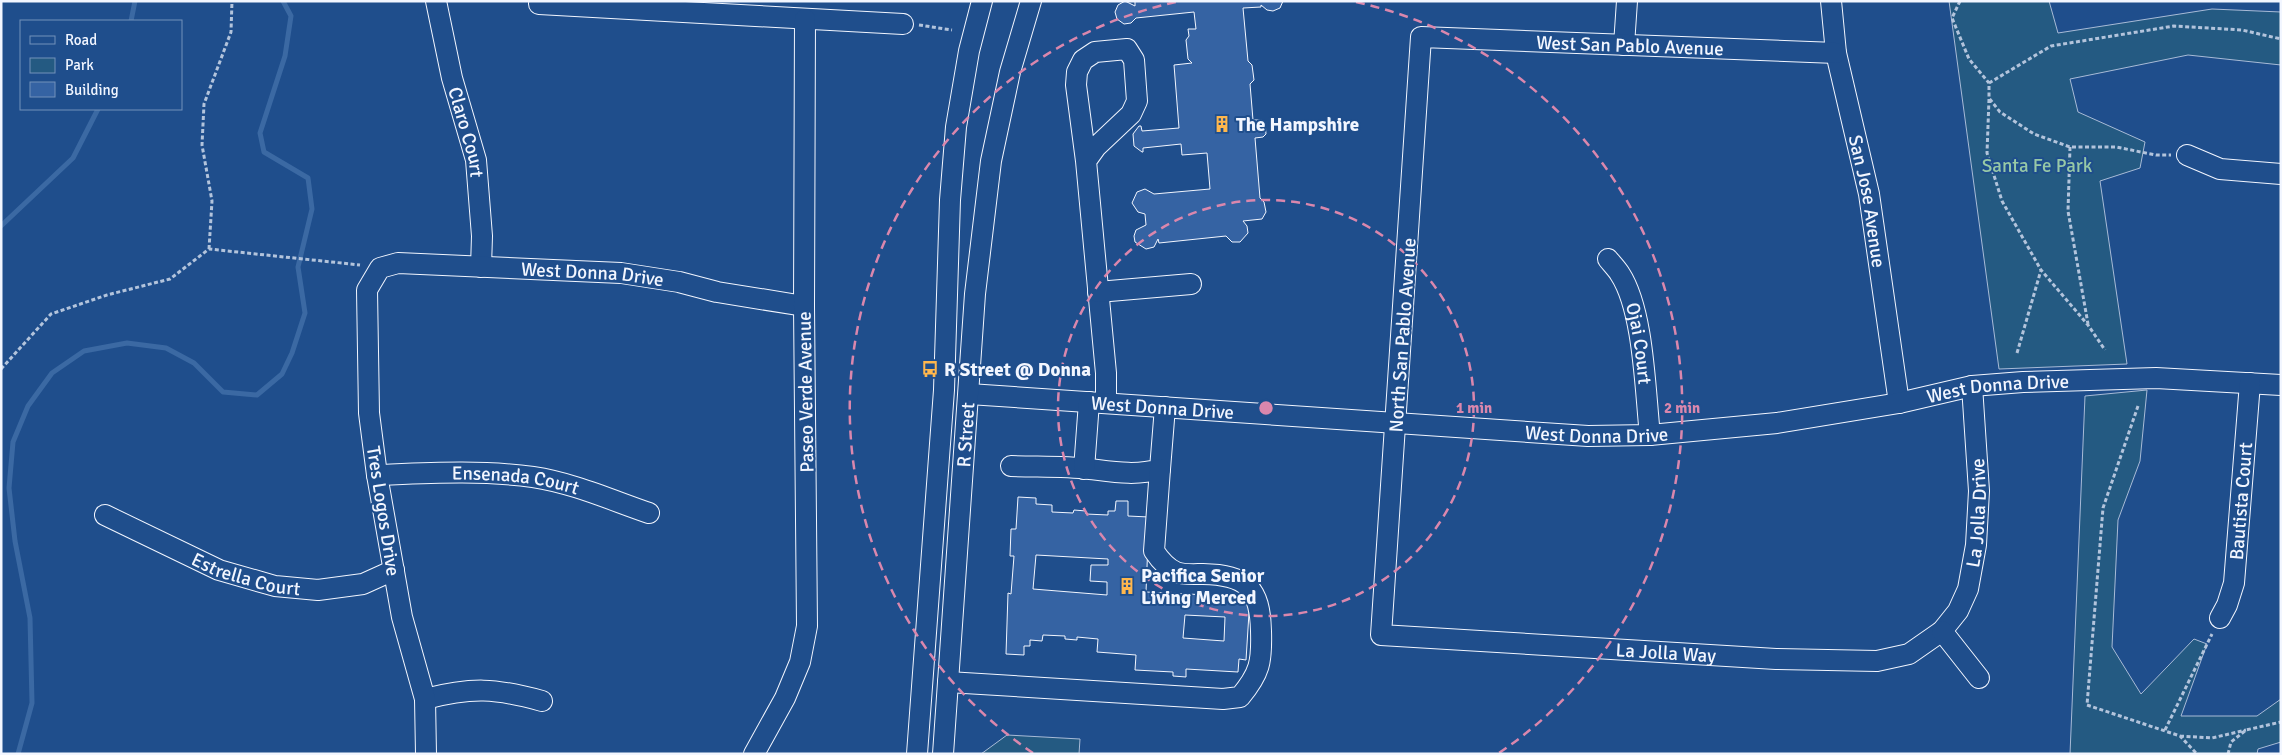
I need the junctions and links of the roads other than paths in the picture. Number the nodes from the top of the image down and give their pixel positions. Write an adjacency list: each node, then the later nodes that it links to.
1 (436, 1): 16 (street, Claro Court)
2 (982, 1): 46 (street, R Street)
3 (1031, 1): 24 (street, R Street)
4 (1627, 1): 10 (street)
5 (1830, 1): 11 (street, San Jose Avenue)
6 (539, 4): 7 (street)
7 (805, 19): 8 (street); 20 (street, Paseo Verde Avenue)
8 (903, 24)
9 (1424, 37): 10 (street, West San Pablo Avenue); 28 (street, North San Pablo Avenue)
10 (1624, 45): 11 (street, West San Pablo Avenue)
11 (1836, 53): 26 (street, San Jose Avenue)
12 (2187, 156): 14 (street)
13 (1086, 161): 13 (street); 19 (street)
14 (2281, 174)
15 (1608, 259): 29 (street, Ojai Court)
16 (481, 266): 17 (street, West Donna Drive); 20 (street, West Donna Drive)
17 (380, 268): 33 (street, Tres Logos Drive)
18 (1191, 284): 19 (street)
19 (1098, 292): 25 (street)
20 (804, 306): 45 (street, Paseo Verde Avenue)
21 (2250, 383): 22 (street, West Donna Drive); 23 (street, West Donna Drive); 37 (street, Bautista Court)
22 (2281, 385)
23 (1972, 386): 26 (street, West Donna Drive); 38 (street, La Jolla Drive)
24 (969, 394): 25 (street, West Donna Drive); 41 (street, R Street)
25 (1098, 403): 27 (street, West Donna Drive); 31 (street)
26 (1899, 403): 29 (street, West Donna Drive)
27 (1165, 407): 28 (street, West Donna Drive); 32 (street)
28 (1396, 423): 29 (street, West Donna Drive); 39 (street, North San Pablo Avenue)
29 (1650, 435)
30 (1012, 466): 31 (street)
31 (1084, 468): 32 (street)
32 (1160, 469): 41 (street)
33 (377, 475): 34 (street, Ensenada Court); 36 (street, Tres Logos Drive)
34 (649, 513)
35 (105, 515): 36 (street, Estrella Court)
36 (394, 570): 42 (street, Tres Logos Drive)
37 (2220, 618)
38 (1942, 631): 39 (street, La Jolla Way); 40 (street)
39 (1381, 635)
40 (1979, 678)
41 (948, 682): 47 (street, R Street)
42 (424, 698): 43 (street); 44 (street, Tres Logos Drive)
43 (542, 701)
44 (426, 754)
45 (754, 754)
46 (917, 754)
47 (943, 754)

